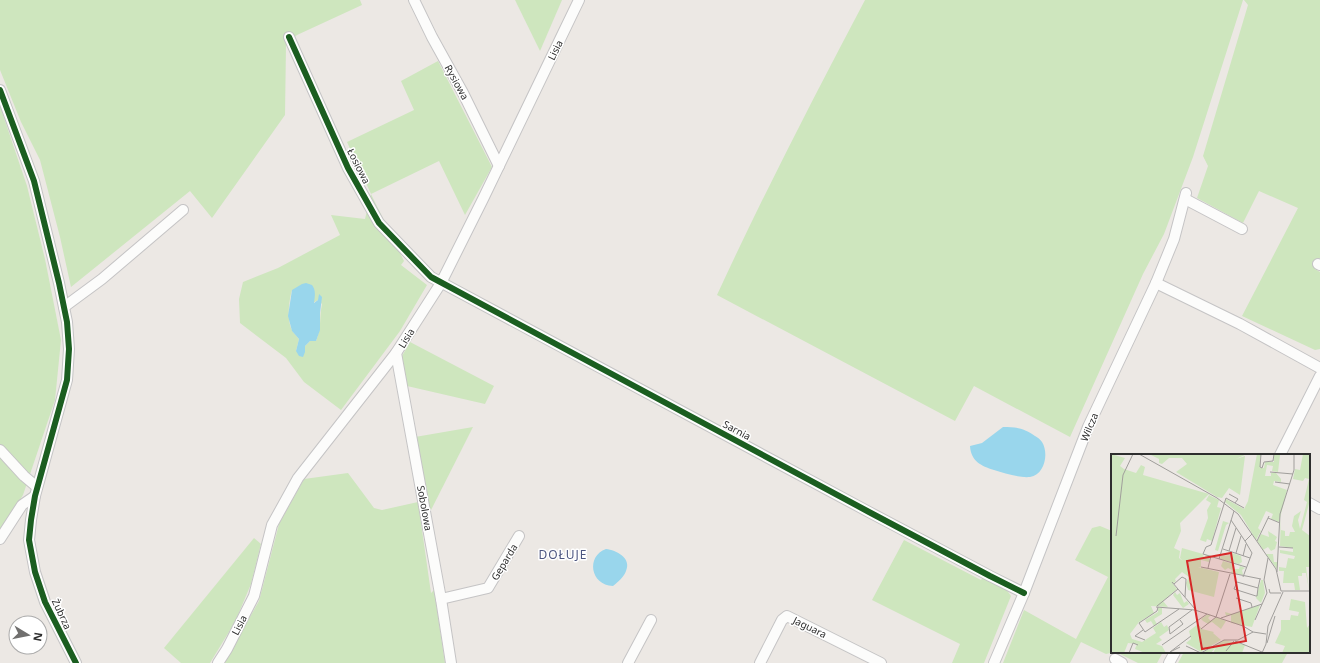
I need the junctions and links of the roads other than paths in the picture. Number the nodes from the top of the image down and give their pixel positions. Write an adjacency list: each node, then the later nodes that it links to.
1 (414, 0): 5 (street, Rysiowa)
2 (579, 0): 5 (street, Lisia)
3 (289, 37): 8 (street, Łosiowa)
4 (0, 90): 10 (street, Żubrza)
5 (499, 166): 8 (street, Lisia)
6 (183, 210): 10 (street)
7 (1242, 229): 9 (street, Wilcza)
8 (440, 283): 11 (street, Lisia); 21 (street, Sarnia)
9 (1156, 283): 12 (street); 21 (street, Wilcza)
10 (64, 307): 16 (street, Żubrza)
11 (396, 353): 22 (street, Sobolowa); 26 (street, Lisia)
12 (1320, 368)
13 (1320, 376): 15 (street)
14 (0, 450): 16 (street)
15 (1281, 454)
16 (36, 491): 20 (street); 25 (street, Żubrza)
17 (1310, 504): 18 (street)
18 (1320, 509)
19 (519, 536): 22 (street, Geparda)
20 (0, 539)
21 (1024, 593): 31 (street, Wilcza)
22 (441, 599): 27 (street, Sobolowa)
23 (651, 620): 28 (street)
24 (1174, 653): 32 (street)
25 (76, 663)
26 (218, 663)
27 (451, 663)
28 (628, 663)
29 (760, 663): 30 (street, Jaguara)
30 (881, 663)
31 (994, 663)
32 (1169, 663)

